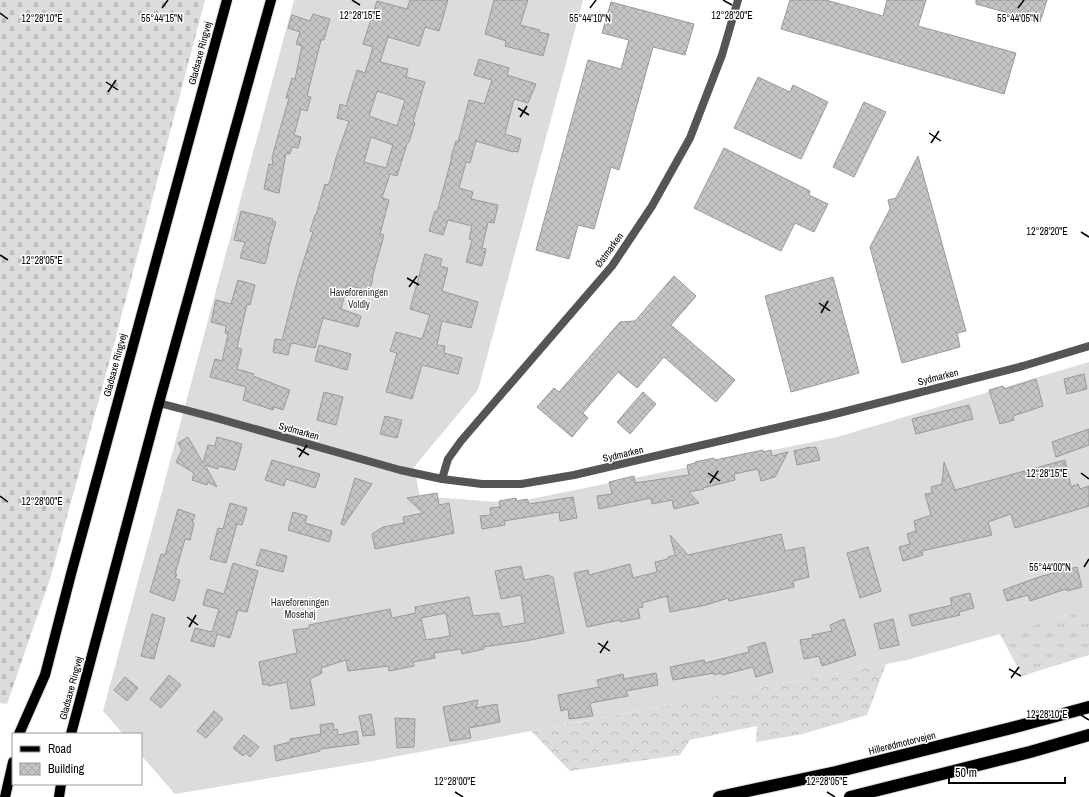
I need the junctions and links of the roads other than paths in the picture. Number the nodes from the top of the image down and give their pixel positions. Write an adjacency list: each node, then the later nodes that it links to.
1 (226, 0): 8 (main road, Gladsaxe Ringvej)
2 (271, 0): 5 (main road, Gladsaxe Ringvej)
3 (738, 0): 6 (street, Østmarken)
4 (1089, 346): 6 (street, Sydmarken)
5 (159, 403): 6 (street, Sydmarken); 9 (main road, Gladsaxe Ringvej)
6 (442, 479)
7 (1089, 707): 15 (highway, Hillerødmotorvejen)
8 (19, 733)
9 (71, 733)
10 (1089, 735): 16 (highway)
11 (12, 766): 13 (main road)
12 (61, 785): 14 (main road)
13 (5, 797)
14 (59, 797)
15 (719, 797)
16 (850, 797)

